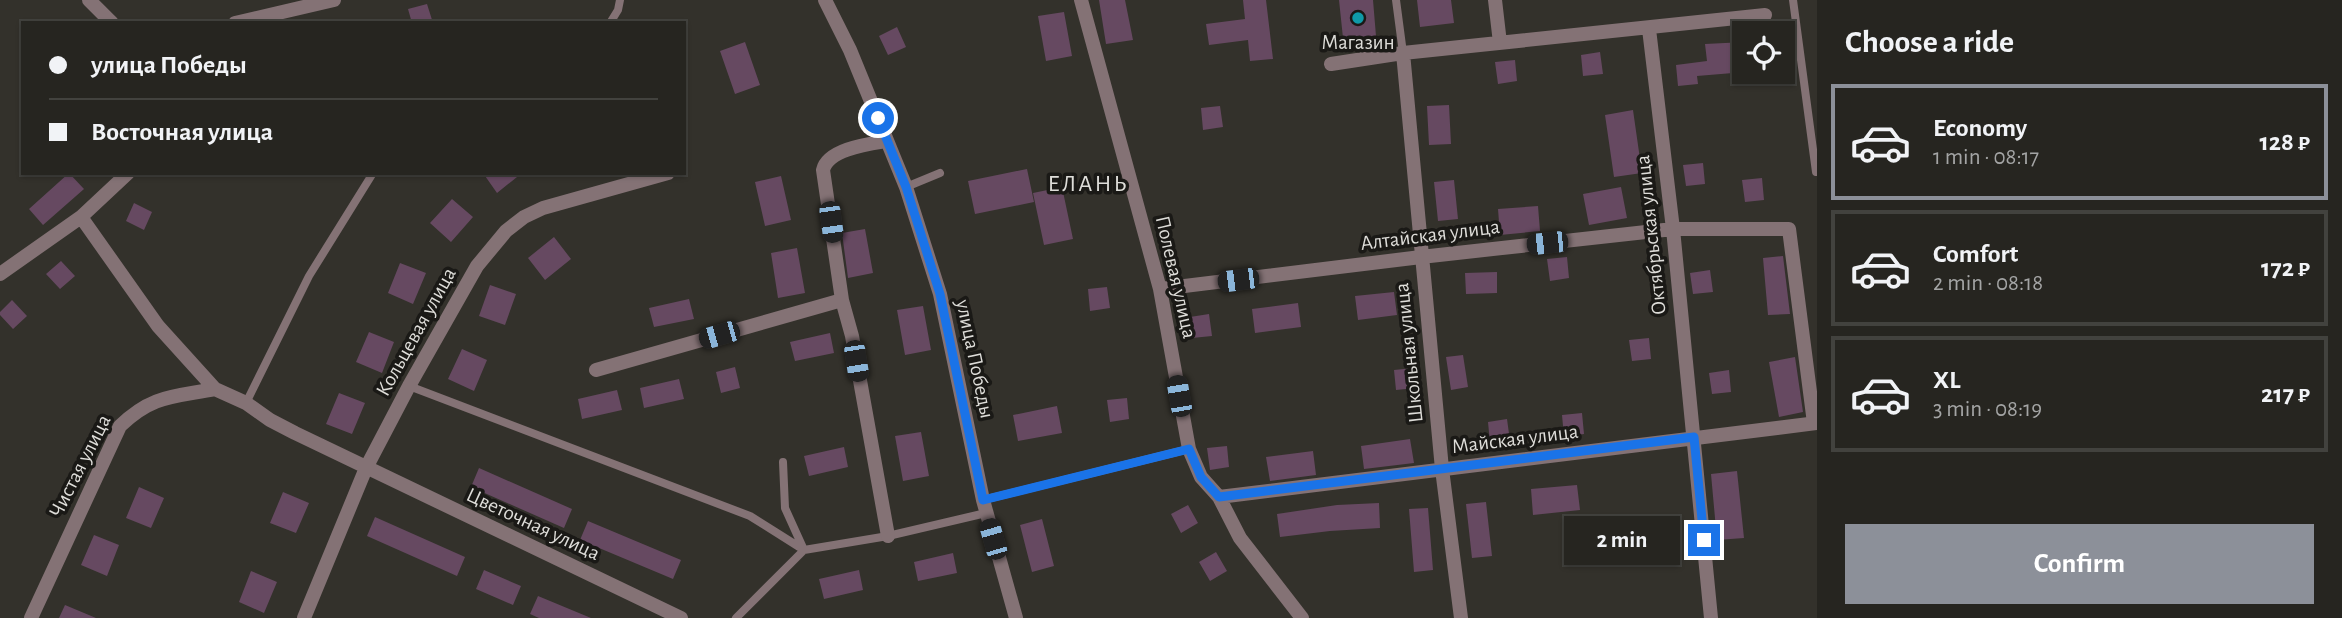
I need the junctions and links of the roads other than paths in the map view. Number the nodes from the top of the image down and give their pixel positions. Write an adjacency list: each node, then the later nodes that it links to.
1 (89, 0): 10 (street)
2 (334, 0): 11 (street)
3 (620, 0): 12 (lane)
4 (825, 0): 17 (street, улица Победы)
5 (1081, 0): 28 (street, Полевая улица)
6 (1396, 0): 15 (lane, Школьная улица)
7 (1495, 0): 14 (street)
8 (1793, 0): 18 (lane)
9 (1765, 15): 13 (street)
10 (110, 21)
11 (244, 21)
12 (611, 21)
13 (1649, 29): 14 (street); 25 (street, Октябрьская улица)
14 (1500, 43): 15 (street)
15 (1403, 53): 16 (street); 26 (street, Школьная улица)
16 (1331, 64)
17 (887, 141): 23 (street, улица Победы); 29 (street)
18 (1816, 172)
19 (940, 173): 23 (lane)
20 (126, 175): 24 (street)
21 (372, 175): 33 (lane)
22 (661, 175): 31 (street, Кольцевая улица)
23 (906, 187): 41 (street, улица Победы)
24 (81, 217): 27 (street); 32 (street)
25 (1673, 229): 26 (street, Алтайская улица); 34 (street, Алтайская улица); 35 (street, Октябрьская улица)
26 (1421, 257): 28 (street, Алтайская улица); 39 (street, Школьная улица)
27 (0, 274)
28 (1160, 289): 36 (street, Полевая улица)
29 (842, 300): 30 (street); 42 (street)
30 (596, 370)
31 (409, 386): 38 (street, Кольцевая улица); 43 (lane)
32 (215, 389): 33 (street, Цветочная улица); 44 (street, Чистая улица)
33 (246, 403): 38 (street, Цветочная улица)
34 (1815, 423): 35 (street, Майская улица)
35 (1694, 437): 39 (street, Майская улица); 51 (street, Октябрьская улица)
36 (1189, 449): 40 (street, Полевая улица); 41 (lane)
37 (783, 462): 43 (lane)
38 (366, 468): 45 (street, Кольцевая улица); 46 (street, Цветочная улица)
39 (1442, 469): 40 (street, Майская улица); 50 (street, Школьная улица)
40 (1219, 497): 49 (street, Полевая улица)
41 (984, 506): 42 (lane); 48 (street, улица Победы)
42 (888, 536): 43 (lane)
43 (804, 550): 47 (lane)
44 (31, 618)
45 (304, 618)
46 (681, 618)
47 (736, 618)
48 (1016, 618)
49 (1302, 618)
50 (1461, 618)
51 (1711, 618)

